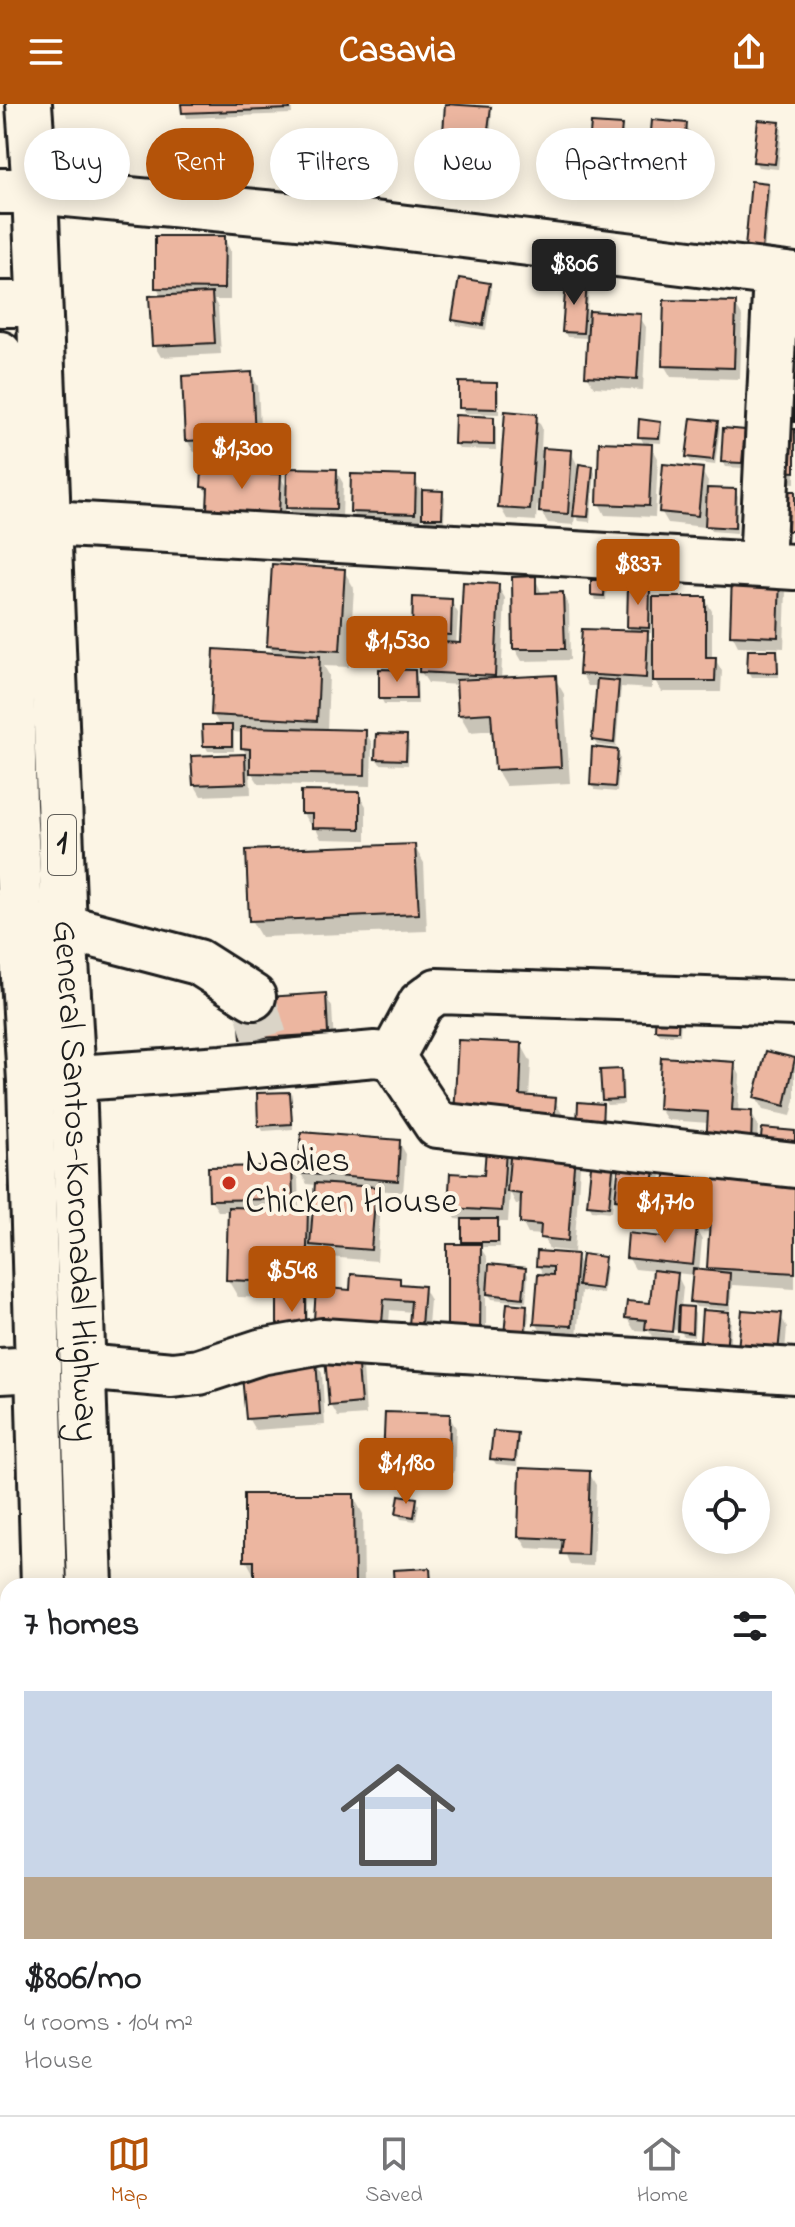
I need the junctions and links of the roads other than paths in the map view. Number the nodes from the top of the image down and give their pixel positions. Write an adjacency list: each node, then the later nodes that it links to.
1 (29, 104): 2 (main road, General Santos-Koronadal Highway / 1)
2 (18, 191): 3 (main road); 4 (main road, General Santos-Koronadal Highway / 1)
3 (786, 275): 7 (main road)
4 (20, 304): 6 (main road, General Santos-Koronadal Highway / 1)
5 (0, 354): 8 (main road, General Santos-Koronadal Highway / 1)
6 (49, 523): 7 (main road); 9 (main road, General Santos-Koronadal Highway / 1)
7 (779, 566)
8 (4, 579): 9 (main road, General Santos-Koronadal Highway / 1)
9 (26, 907): 10 (main road, General Santos-Koronadal Highway / 1); 12 (main road)
10 (31, 985): 14 (main road, General Santos-Koronadal Highway / 1)
11 (795, 1003): 13 (main road)
12 (261, 1033): 13 (main road); 14 (main road)
13 (392, 1057): 15 (main road)
14 (52, 1080): 16 (main road, General Santos-Koronadal Highway / 1); 17 (main road, General Santos-Koronadal Highway / 1)
15 (795, 1165)
16 (83, 1367): 18 (main road); 20 (main road, General Santos-Koronadal Highway / 1)
17 (19, 1370): 19 (main road, General Santos-Koronadal Highway / 1)
18 (795, 1371)
19 (43, 1578)
20 (90, 1578)

